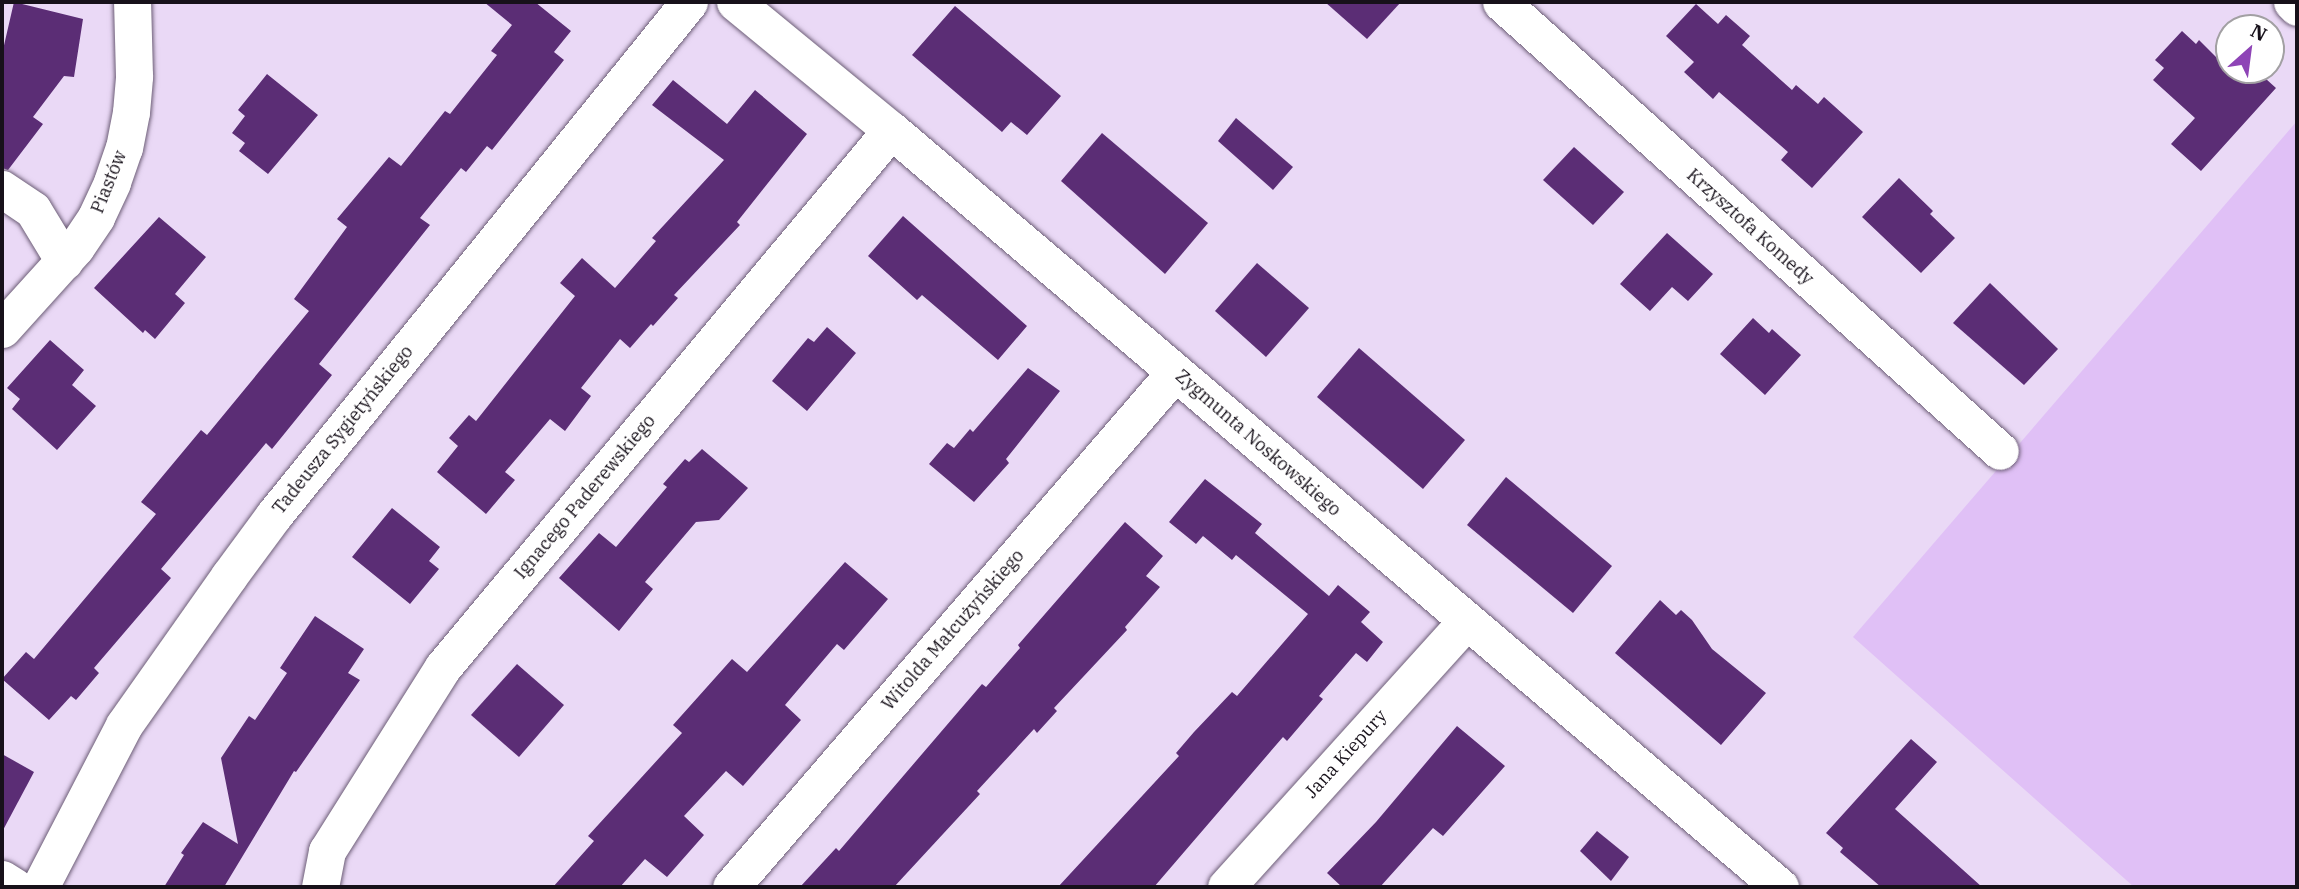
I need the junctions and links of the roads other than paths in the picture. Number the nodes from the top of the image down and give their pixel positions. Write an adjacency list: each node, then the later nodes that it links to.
1 (132, 2): 9 (street, Piastów)
2 (689, 2): 16 (street, Tadeusza Sygietyńskiego)
3 (735, 2): 7 (street, Zygmunta Noskowskiego)
4 (1501, 2): 12 (street, Krzysztofa Komedy)
5 (2292, 2): 6 (street)
6 (2297, 7)
7 (891, 130): 11 (street, Zygmunta Noskowskiego); 17 (street, Ignacego Paderewskiego)
8 (2, 189): 9 (street)
9 (64, 261): 10 (street, Piastów)
10 (2, 329)
11 (1175, 372): 13 (street, Zygmunta Noskowskiego); 18 (street, Witolda Małcużyńskiego)
12 (2000, 451)
13 (1466, 621): 19 (street, Jana Kiepury); 20 (street, Zygmunta Noskowskiego)
14 (2, 879): 15 (street)
15 (15, 887)
16 (40, 887)
17 (320, 887)
18 (731, 887)
19 (1226, 887)
20 (1780, 887)

